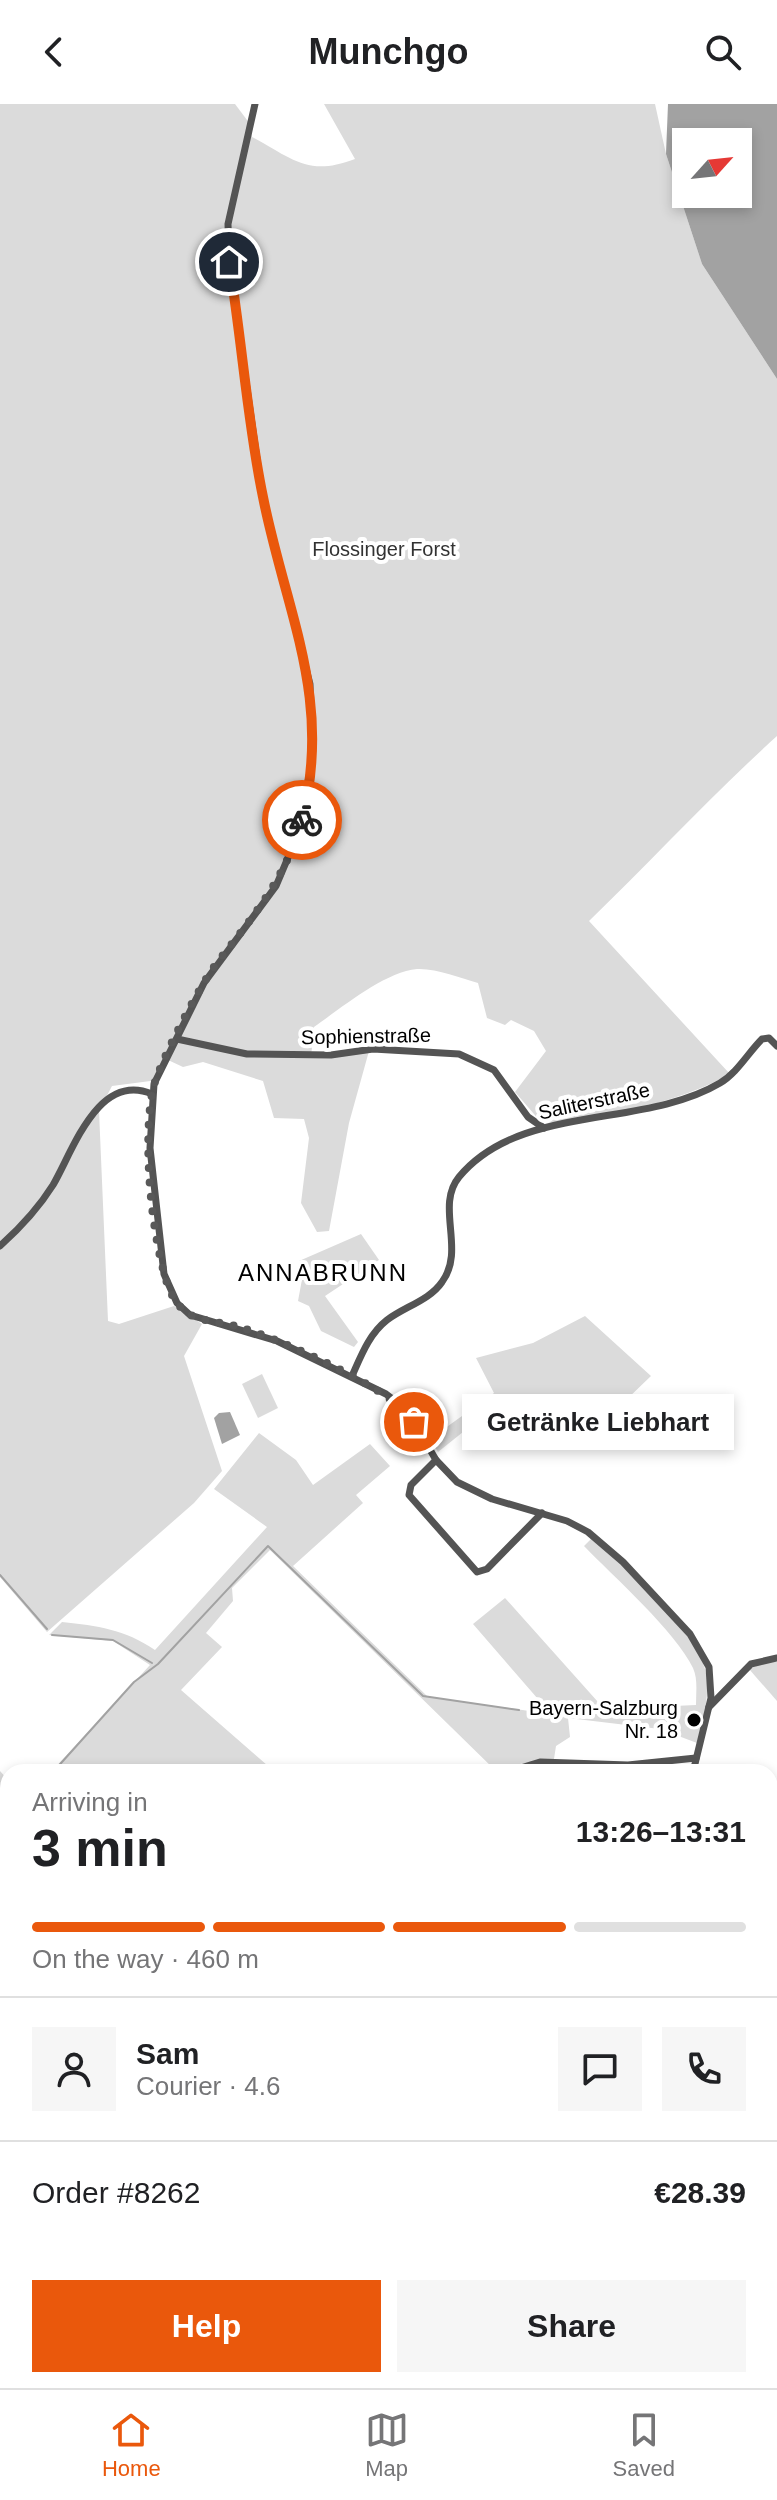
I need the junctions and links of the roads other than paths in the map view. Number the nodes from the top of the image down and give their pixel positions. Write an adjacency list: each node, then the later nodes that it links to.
1 (255, 104): 2 (street)
2 (177, 1039): 4 (street); 5 (street, Sophienstraße)
3 (777, 1046): 6 (street, Saliterstraße)
4 (152, 1094): 8 (street); 9 (street)
5 (528, 1117): 6 (street, Sophienstraße); 7 (street)
6 (544, 1128): 7 (street, Saliterstraße)
7 (523, 1134): 9 (street, Saliterstraße)
8 (0, 1246)
9 (352, 1376): 10 (street)
10 (436, 1460): 11 (street); 11 (street)
11 (542, 1513): 13 (street)
12 (777, 1658): 13 (street)
13 (709, 1707): 14 (street)
14 (696, 1758): 17 (street); 18 (street)
15 (534, 1764): 16 (street)
16 (591, 1764)
17 (627, 1764)
18 (695, 1764)

